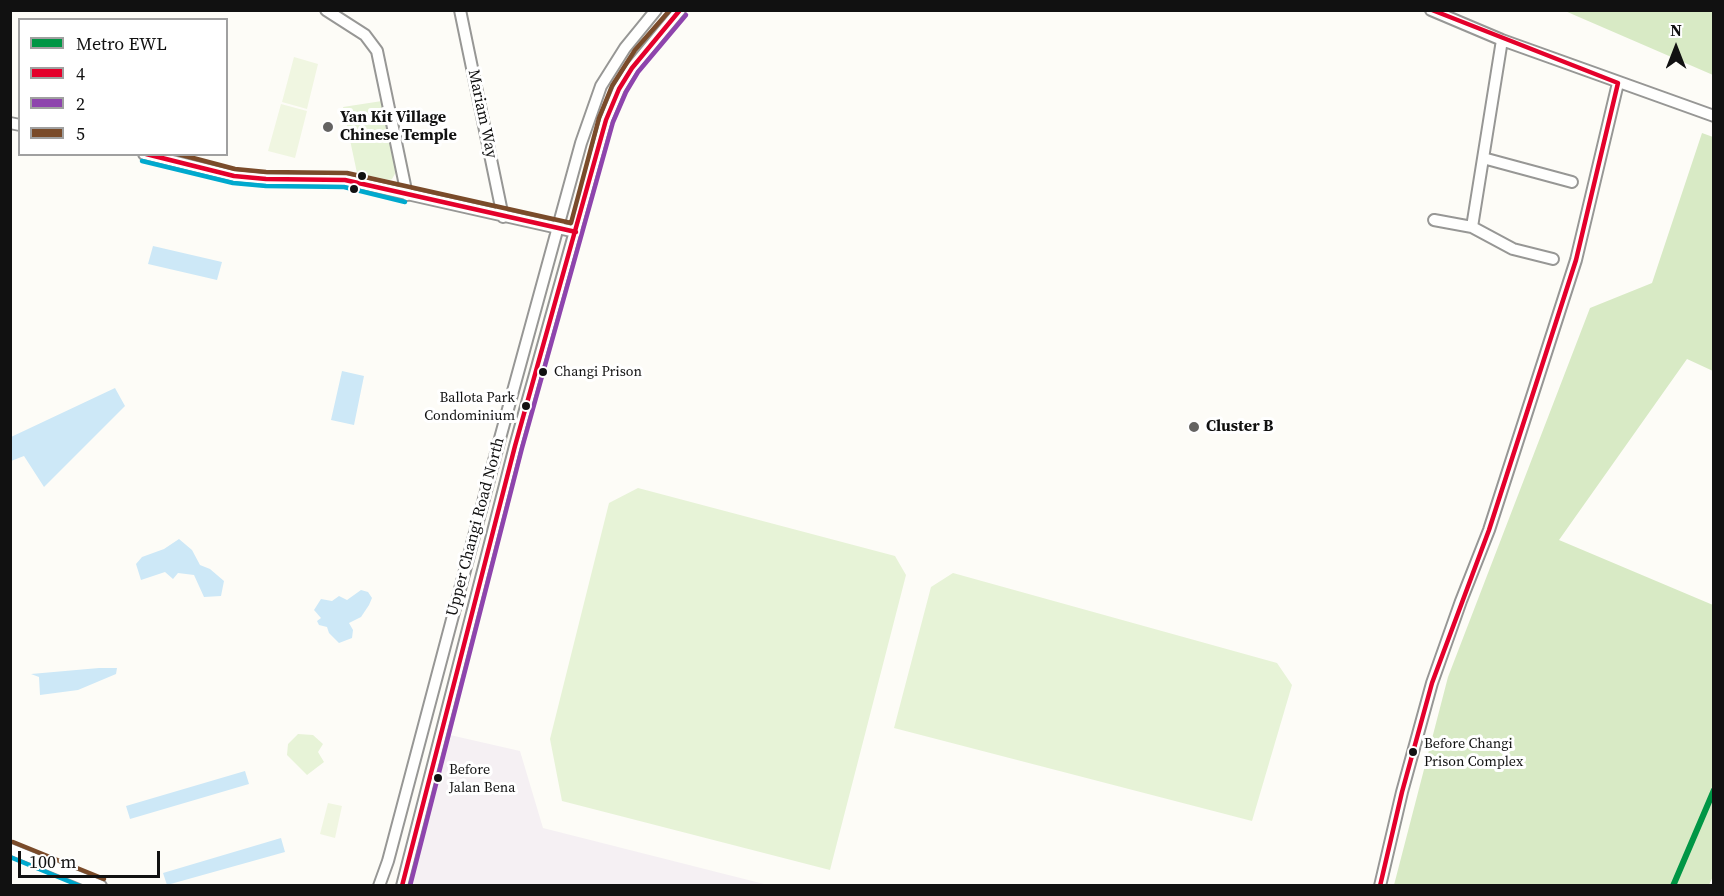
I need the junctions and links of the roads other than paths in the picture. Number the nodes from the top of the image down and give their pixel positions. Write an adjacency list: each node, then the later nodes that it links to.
1 (326, 10): 12 (street)
2 (460, 10): 13 (street, Mariam Way)
3 (656, 10): 16 (street, Upper Changi Road North)
4 (680, 10): 17 (street, Upper Changi Road North)
5 (1431, 10): 6 (street)
6 (1502, 40): 7 (street); 10 (street)
7 (1618, 83): 8 (street); 25 (street)
8 (1713, 116)
9 (152, 156): 12 (street)
10 (1483, 158): 11 (street); 15 (street)
11 (1572, 183)
12 (407, 195): 13 (street)
13 (503, 217): 16 (street)
14 (1434, 220): 15 (street)
15 (1472, 227): 18 (street)
16 (557, 228): 17 (street); 20 (street, Upper Changi Road North)
17 (576, 232): 19 (street, Upper Changi Road North)
18 (1553, 259)
19 (480, 590): 20 (street); 24 (street, Upper Changi Road North)
20 (458, 595): 23 (street, Upper Changi Road North)
21 (10, 849): 22 (street)
22 (101, 885)
23 (379, 885)
24 (402, 885)
25 (1380, 885)

